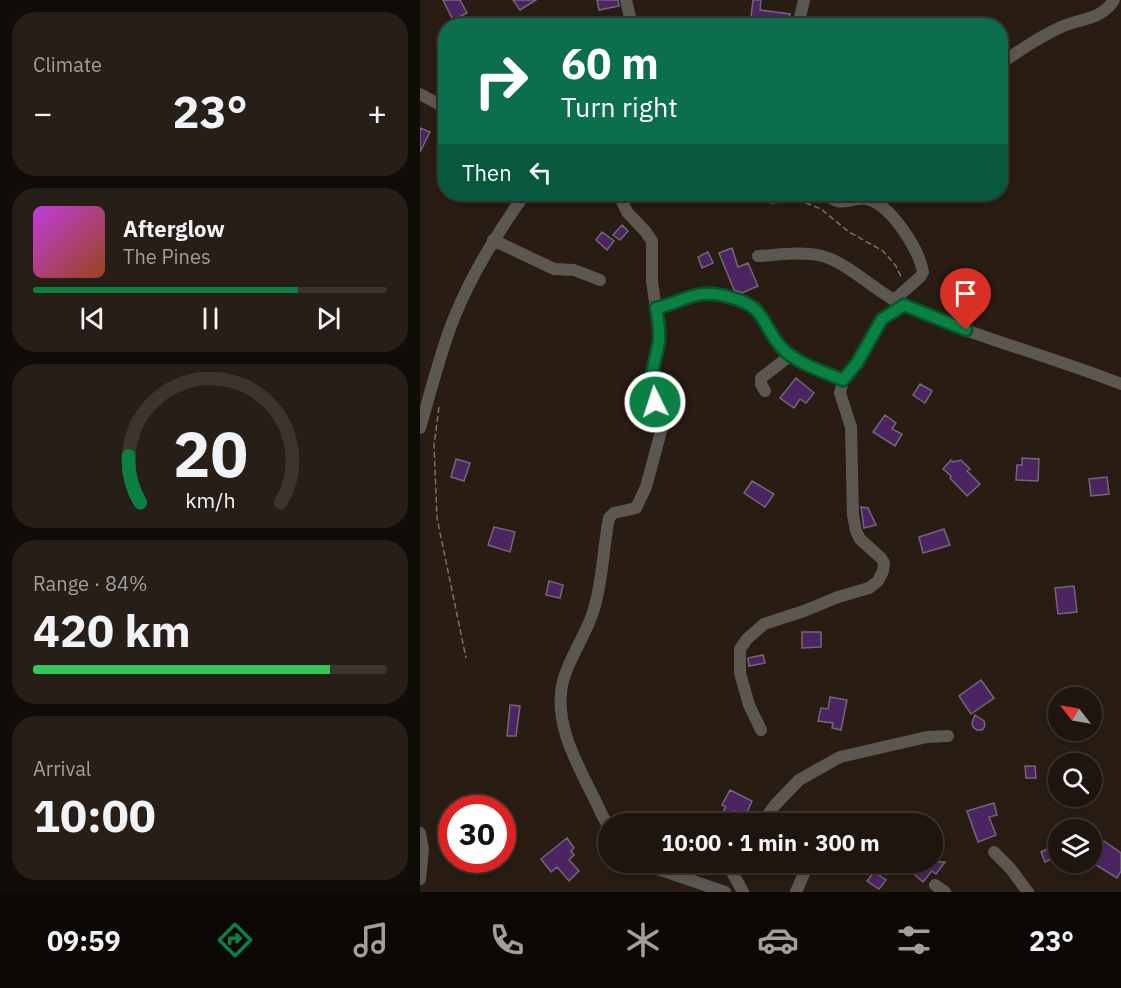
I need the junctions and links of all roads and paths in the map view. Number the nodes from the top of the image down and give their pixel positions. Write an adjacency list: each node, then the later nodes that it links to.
1 (626, 0): 4 (street)
2 (804, 0): 5 (street)
3 (1114, 0): 6 (street)
4 (630, 18)
5 (800, 18)
6 (1008, 58)
7 (420, 94): 8 (street)
8 (438, 104)
9 (520, 201): 13 (street)
10 (622, 201): 18 (street)
11 (874, 201): 16 (street)
12 (770, 203): 16 (path)
13 (493, 240): 15 (street); 24 (street)
14 (758, 256): 17 (street)
15 (600, 280)
16 (907, 288): 17 (street)
17 (899, 303): 20 (street); 21 (street)
18 (656, 308): 19 (street); 28 (street)
19 (791, 355): 20 (street); 22 (street)
20 (843, 380): 26 (street)
21 (1121, 384)
22 (765, 391)
23 (439, 407): 25 (path)
24 (420, 428)
25 (466, 658)
26 (761, 730)
27 (948, 736): 29 (street)
28 (602, 813)
29 (769, 813)
30 (420, 833): 35 (street)
31 (994, 852): 41 (street)
32 (670, 873): 37 (street)
33 (733, 873): 38 (street)
34 (804, 873): 39 (street)
35 (420, 879)
36 (934, 885): 40 (street)
37 (725, 892)
38 (743, 892)
39 (796, 892)
40 (945, 892)
41 (1028, 892)

